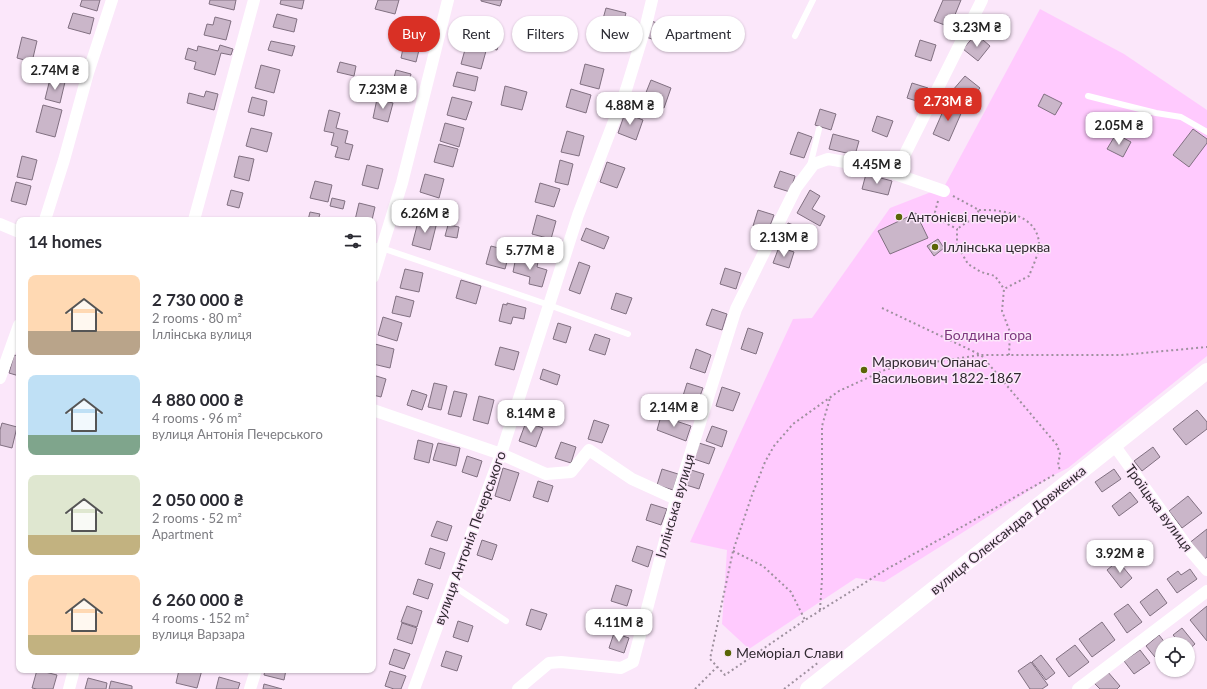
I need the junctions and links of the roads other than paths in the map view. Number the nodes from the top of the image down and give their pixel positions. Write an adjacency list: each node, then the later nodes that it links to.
1 (112, 0): 14 (street)
2 (254, 0): 15 (street)
3 (448, 0): 18 (street)
4 (652, 0): 20 (street, вулиця Антонія Печерського)
5 (813, 0): 7 (lane)
6 (982, 0): 12 (street)
7 (795, 36)
8 (1088, 96): 10 (lane)
9 (819, 129): 11 (lane)
10 (1207, 132)
11 (808, 172): 12 (street, Іллінська вулиця); 28 (street, Іллінська вулиця)
12 (895, 174): 13 (street, Іллінська вулиця)
13 (944, 191)
14 (46, 217)
15 (195, 217)
16 (0, 224): 17 (street)
17 (16, 231)
18 (378, 246): 19 (street); 20 (lane)
19 (376, 258)
20 (549, 305): 22 (lane); 27 (street, вулиця Антонія Печерського)
21 (16, 333): 24 (street)
22 (628, 334)
23 (1207, 371): 26 (main road, вулиця Олександра Довженка)
24 (0, 378)
25 (376, 411): 27 (street)
26 (1114, 445): 29 (street, Троїцька вулиця); 39 (main road, вулиця Олександра Довженка)
27 (501, 454): 28 (street); 30 (street, вулиця Антонія Печерського)
28 (676, 499): 38 (street, Іллінська вулиця)
29 (1207, 570)
30 (452, 585): 32 (lane); 37 (street, вулиця Антонія Печерського)
31 (1207, 591): 40 (street)
32 (506, 621)
33 (73, 673): 35 (street)
34 (255, 673): 36 (street)
35 (69, 689)
36 (250, 689)
37 (414, 689)
38 (518, 689)
39 (808, 689)
40 (1078, 689)

